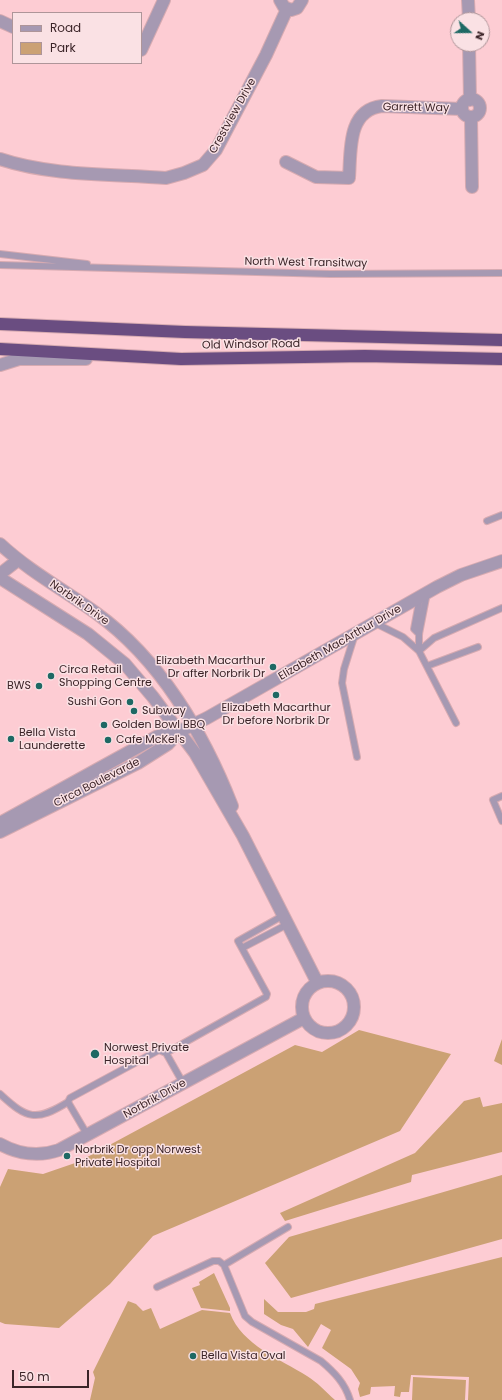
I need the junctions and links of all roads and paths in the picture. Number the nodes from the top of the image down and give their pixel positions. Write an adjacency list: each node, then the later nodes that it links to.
1 (164, 0): 8 (street)
2 (302, 0): 4 (street)
3 (468, 0): 5 (street)
4 (284, 4): 13 (street, Crestview Drive)
5 (469, 12)
6 (0, 21): 7 (street)
7 (12, 27)
8 (142, 48)
9 (469, 52): 10 (street)
10 (470, 100): 11 (street); 12 (street)
11 (462, 109): 12 (street); 14 (street, Garrett Way)
12 (472, 117): 15 (street)
13 (0, 159)
14 (286, 162)
15 (472, 187)
16 (0, 254): 18 (lane, North West Transitway)
17 (0, 265): 18 (lane, North West Transitway)
18 (111, 267): 19 (lane, North West Transitway)
19 (502, 273)
20 (0, 324): 21 (highway, Old Windsor Road)
21 (502, 340)
22 (0, 349): 23 (highway, Old Windsor Road)
23 (181, 359): 24 (highway, Old Windsor Road); 25 (street)
24 (502, 359)
25 (0, 365)
26 (502, 515): 27 (lane)
27 (487, 521)
28 (3, 552): 29 (street, Norbrik Drive)
29 (18, 560): 31 (street); 43 (street, Norbrik Drive)
30 (502, 561): 33 (street, Elizabeth MacArthur Drive)
31 (0, 574)
32 (0, 578): 44 (street, Norbrik Drive)
33 (424, 595): 35 (street, Elizabeth MacArthur Drive); 36 (lane); 36 (lane)
34 (502, 608): 40 (lane)
35 (375, 623): 37 (street, Elizabeth MacArthur Drive); 38 (lane)
36 (416, 631): 38 (lane); 40 (lane)
37 (355, 634): 43 (street, Elizabeth MacArthur Drive); 45 (lane)
38 (403, 637): 40 (lane)
39 (478, 647): 41 (lane)
40 (420, 651): 41 (lane)
41 (427, 666): 42 (lane)
42 (456, 723)
43 (194, 725): 44 (street, Elizabeth MacArthur Drive); 49 (street, Norbrik Drive)
44 (180, 731): 48 (street, Circa Boulevarde); 49 (street, Norbrik Drive)
45 (357, 758)
46 (502, 796): 47 (lane)
47 (502, 821)
48 (2, 824)
49 (243, 836): 50 (street, Norbrik Drive)
50 (286, 920): 51 (lane); 51 (lane); 52 (street, Norbrik Drive)
51 (242, 948): 54 (lane)
52 (317, 982): 53 (street); 53 (street)
53 (304, 1018): 55 (street, Norbrik Drive)
54 (166, 1053): 55 (lane); 57 (lane)
55 (183, 1083): 58 (street, Norbrik Drive)
56 (0, 1094): 57 (lane)
57 (68, 1102): 58 (lane)
58 (88, 1136): 59 (street, Norbrik Drive)
59 (0, 1144)
60 (288, 1227): 61 (lane)
61 (224, 1265): 62 (lane); 63 (lane)
62 (157, 1287)
63 (350, 1400)

